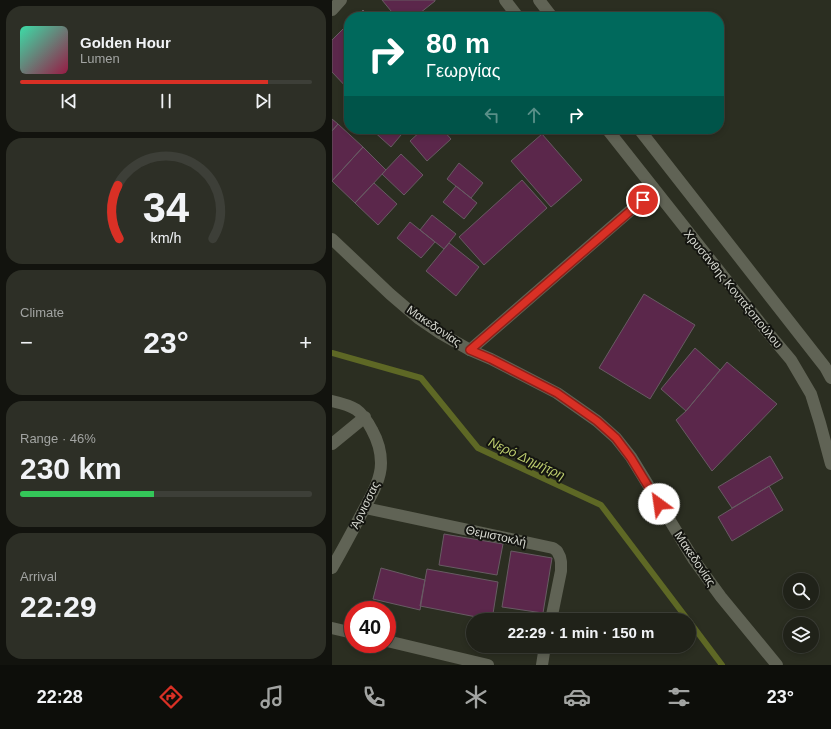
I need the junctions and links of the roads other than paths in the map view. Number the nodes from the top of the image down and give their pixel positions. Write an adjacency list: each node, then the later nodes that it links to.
1 (341, 0): 4 (street)
2 (505, 0): 5 (street)
3 (539, 0): 6 (street)
4 (332, 10)
5 (514, 12)
6 (548, 12)
7 (610, 134): 9 (street, Χρυσάνθης Κονταξοπούλου)
8 (643, 134): 12 (street, Χρυσάνθης Κονταξοπούλου)
9 (654, 190): 11 (street); 16 (street, Χρυσάνθης Κονταξοπούλου)
10 (332, 239): 11 (street, Μακεδονίας)
11 (470, 350): 26 (street, Μακεδονίας)
12 (831, 378)
13 (332, 401): 14 (street)
14 (365, 417): 15 (street); 17 (street, Άρνισσας)
15 (332, 444)
16 (831, 464)
17 (365, 508): 18 (street, Άρνισσας); 19 (street, Θεμιστοκλή)
18 (332, 568)
19 (552, 613)
20 (332, 628): 21 (street)
21 (344, 631)
22 (396, 643): 24 (street)
23 (544, 653): 25 (street)
24 (488, 665)
25 (542, 665)
26 (778, 665)

